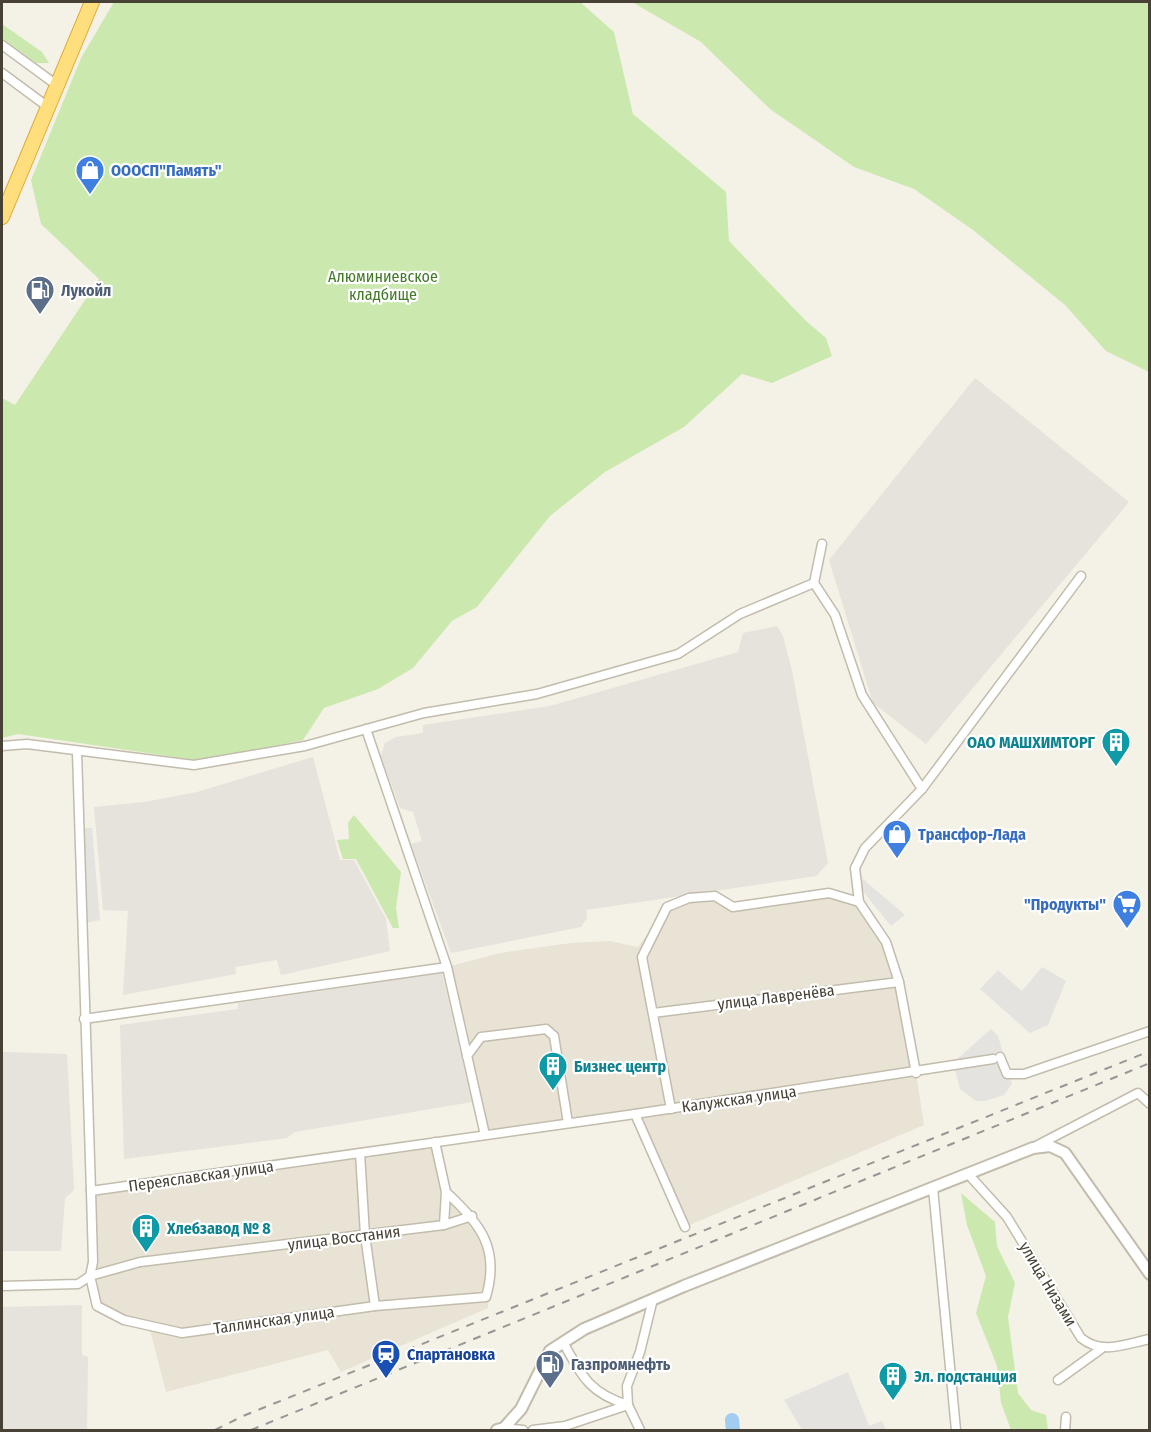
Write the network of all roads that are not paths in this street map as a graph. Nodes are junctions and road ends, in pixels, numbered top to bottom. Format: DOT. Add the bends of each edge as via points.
graph roads {
  1 [pos="92,2"];
  2 [pos="2,45"];
  3 [pos="2,72"];
  4 [pos="58,86"];
  5 [pos="48,107"];
  6 [pos="2,217"];
  7 [pos="822,544"];
  8 [pos="1081,576"];
  9 [pos="814,583"];
  10 [pos="366,729"];
  11 [pos="2,746"];
  12 [pos="77,752"];
  13 [pos="922,789"];
  14 [pos="860,902"];
  15 [pos="447,967"];
  16 [pos="899,982"];
  17 [pos="653,1012"];
  18 [pos="84,1019"];
  19 [pos="1149,1031"];
  20 [pos="467,1056"];
  21 [pos="916,1072"];
  22 [pos="1149,1104"];
  23 [pos="671,1109"];
  24 [pos="635,1114"];
  25 [pos="568,1123"];
  26 [pos="485,1135"];
  27 [pos="435,1142"];
  28 [pos="1033,1148"];
  29 [pos="360,1153"];
  30 [pos="969,1175"];
  31 [pos="933,1188"];
  32 [pos="91,1191"];
  33 [pos="446,1192"];
  34 [pos="472,1216"];
  35 [pos="444,1225"];
  36 [pos="686,1227"];
  37 [pos="364,1235"];
  38 [pos="1149,1274"];
  39 [pos="90,1276"];
  40 [pos="2,1286"];
  41 [pos="653,1299"];
  42 [pos="375,1306"];
  43 [pos="1149,1339"];
  44 [pos="563,1342"];
  45 [pos="1101,1349"];
  46 [pos="1058,1380"];
  47 [pos="628,1405"];
  48 [pos="1066,1417"];
  49 [pos="501,1429"];
  50 [pos="523,1431"];
  51 [pos="533,1431"];
  52 [pos="640,1431"];
  53 [pos="956,1431"];
  54 [pos="1065,1431"];
  1 -- 4 [label="highway"];
  2 -- 4 [label="street"];
  3 -- 5 [label="street"];
  4 -- 5 [label="highway"];
  5 -- 6 [label="highway"];
  7 -- 9 [label="street"];
  8 -- 13 [label="street"];
  9 -- 10 [label="street" via="740,614 678,654 537,694 424,713"];
  9 -- 13 [label="street" via="835,615 862,695"];
  10 -- 12 [label="street" via="304,746 194,765"];
  10 -- 15 [label="street"];
  11 -- 12 [label="street" via="27,744"];
  12 -- 18 [label="street"];
  13 -- 14 [label="street" via="865,848 855,868"];
  14 -- 16 [label="street" via="886,942"];
  14 -- 17 [label="street" via="829,893 733,907 715,896 689,898 668,907 642,957"];
  15 -- 18 [label="street"];
  15 -- 20 [label="street"];
  16 -- 17 [label="street, улица Лавренёва"];
  16 -- 21 [label="street"];
  17 -- 23 [label="street"];
  18 -- 32 [label="street"];
  19 -- 21 [label="street, Калужская улица" via="1024,1074 1007,1074 996,1058"];
  20 -- 25 [label="street" via="481,1037 546,1029 554,1036"];
  20 -- 26 [label="street"];
  21 -- 23 [label="street, Калужская улица"];
  22 -- 28 [label="street" via="1138,1093"];
  23 -- 24 [label="street, Калужская улица"];
  24 -- 25 [label="street, Калужская улица"];
  24 -- 36 [label="street"];
  25 -- 26 [label="street, Калужская улица"];
  26 -- 27 [label="street, Переяславская улица"];
  27 -- 29 [label="street, Переяславская улица"];
  27 -- 33 [label="street"];
  28 -- 30 [label="street"];
  28 -- 38 [label="street" via="1050,1146 1065,1153"];
  29 -- 32 [label="street, Переяславская улица"];
  29 -- 37 [label="street"];
  30 -- 31 [label="street"];
  30 -- 45 [label="street, улица Низами" via="1007,1217 1081,1338"];
  31 -- 41 [label="street"];
  31 -- 53 [label="street"];
  32 -- 39 [label="street"];
  33 -- 34 [label="street"];
  33 -- 35 [label="street"];
  34 -- 35 [label="street, улица Восстания"];
  34 -- 42 [label="street, Таллинская улица" via="490,1251 491,1280 486,1298"];
  35 -- 37 [label="street, улица Восстания"];
  37 -- 39 [label="street, улица Восстания" via="140,1262"];
  37 -- 42 [label="street"];
  39 -- 40 [label="street" via="78,1284"];
  39 -- 42 [label="street, Таллинская улица" via="98,1306 124,1320 182,1333"];
  41 -- 44 [label="street"];
  41 -- 47 [label="street" via="627,1386"];
  43 -- 45 [label="street"];
  44 -- 47 [label="street" via="586,1383 607,1399"];
  44 -- 49 [label="street" via="550,1351 521,1409"];
  45 -- 46 [label="street"];
  47 -- 51 [label="street" via="565,1426"];
  47 -- 52 [label="street"];
  48 -- 54 [label="street"];
  49 -- 50 [label="street"];
}
